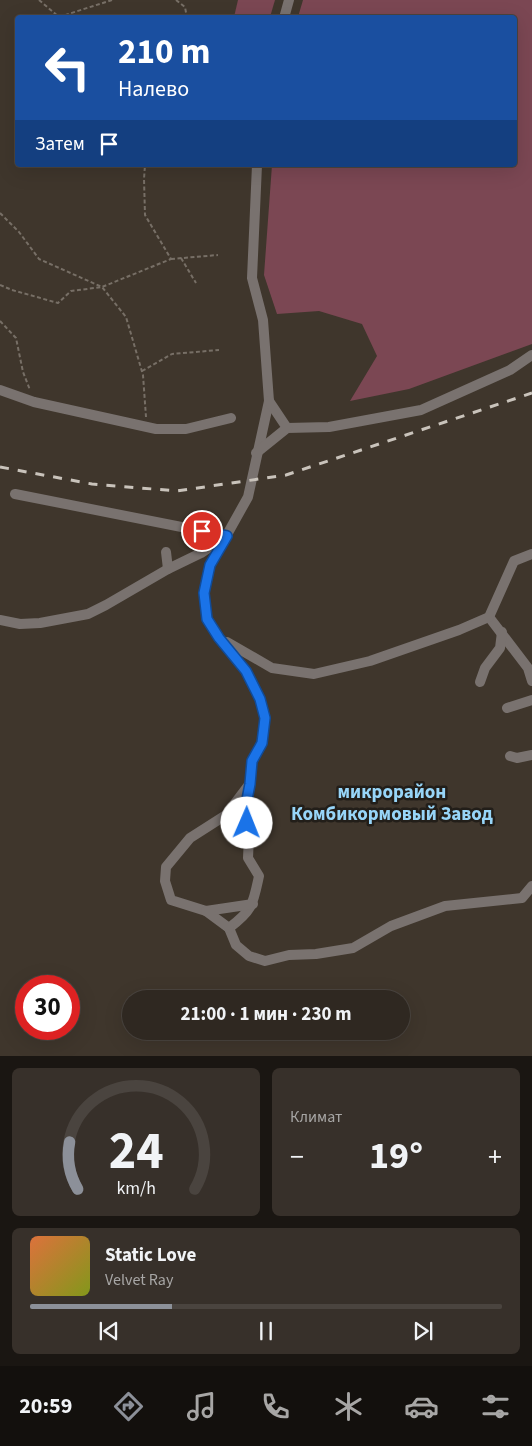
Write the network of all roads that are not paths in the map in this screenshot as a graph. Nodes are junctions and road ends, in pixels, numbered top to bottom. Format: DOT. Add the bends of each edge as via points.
graph roads {
  1 [pos="289,0"];
  2 [pos="285,15"];
  3 [pos="257,167"];
  4 [pos="532,355"];
  5 [pos="0,390"];
  6 [pos="269,401"];
  7 [pos="231,418"];
  8 [pos="287,428"];
  9 [pos="256,453"];
  10 [pos="15,494"];
  11 [pos="227,536"];
  12 [pos="166,552"];
  13 [pos="201,553"];
  14 [pos="532,554"];
  15 [pos="210,565"];
  16 [pos="168,569"];
  17 [pos="489,617"];
  18 [pos="0,620"];
  19 [pos="502,632"];
  20 [pos="219,638"];
  21 [pos="530,670"];
  22 [pos="532,681"];
  23 [pos="480,682"];
  24 [pos="532,700"];
  25 [pos="507,708"];
  26 [pos="532,755"];
  27 [pos="510,756"];
  28 [pos="250,784"];
  29 [pos="532,886"];
  30 [pos="253,904"];
  31 [pos="206,911"];
  32 [pos="229,928"];
  1 -- 2 [label="street"];
  3 -- 6 [label="street" via="252,278 263,320"];
  4 -- 8 [label="street" via="510,370 421,410 329,426"];
  5 -- 7 [label="street" via="34,402 156,429 186,429"];
  6 -- 8 [label="street"];
  6 -- 9 [label="street"];
  8 -- 9 [label="street"];
  9 -- 11 [label="street" via="248,497"];
  10 -- 11 [label="street"];
  11 -- 13 [label="street"];
  11 -- 15 [label="street"];
  12 -- 16 [label="street"];
  13 -- 15 [label="street"];
  13 -- 16 [label="street"];
  14 -- 17 [label="street" via="514,560"];
  15 -- 20 [label="street" via="204,593 207,619"];
  16 -- 18 [label="street" via="88,614 40,623"];
  17 -- 19 [label="street"];
  17 -- 20 [label="street" via="370,661 314,674 272,668"];
  19 -- 21 [label="street"];
  19 -- 23 [label="street" via="500,648 485,668"];
  20 -- 28 [label="street" via="246,671 265,718 262,743 252,761"];
  21 -- 22 [label="street"];
  24 -- 25 [label="street"];
  26 -- 27 [label="street"];
  28 -- 30 [label="street" via="245,810 248,858 260,876"];
  28 -- 31 [label="street" via="226,815 190,838 166,867 165,881 172,900"];
  29 -- 32 [label="street" via="522,898 445,906 391,926 354,948 316,954 289,955 265,961 249,956 236,945"];
  30 -- 31 [label="street"];
  30 -- 32 [label="street"];
  31 -- 32 [label="street"];
}
